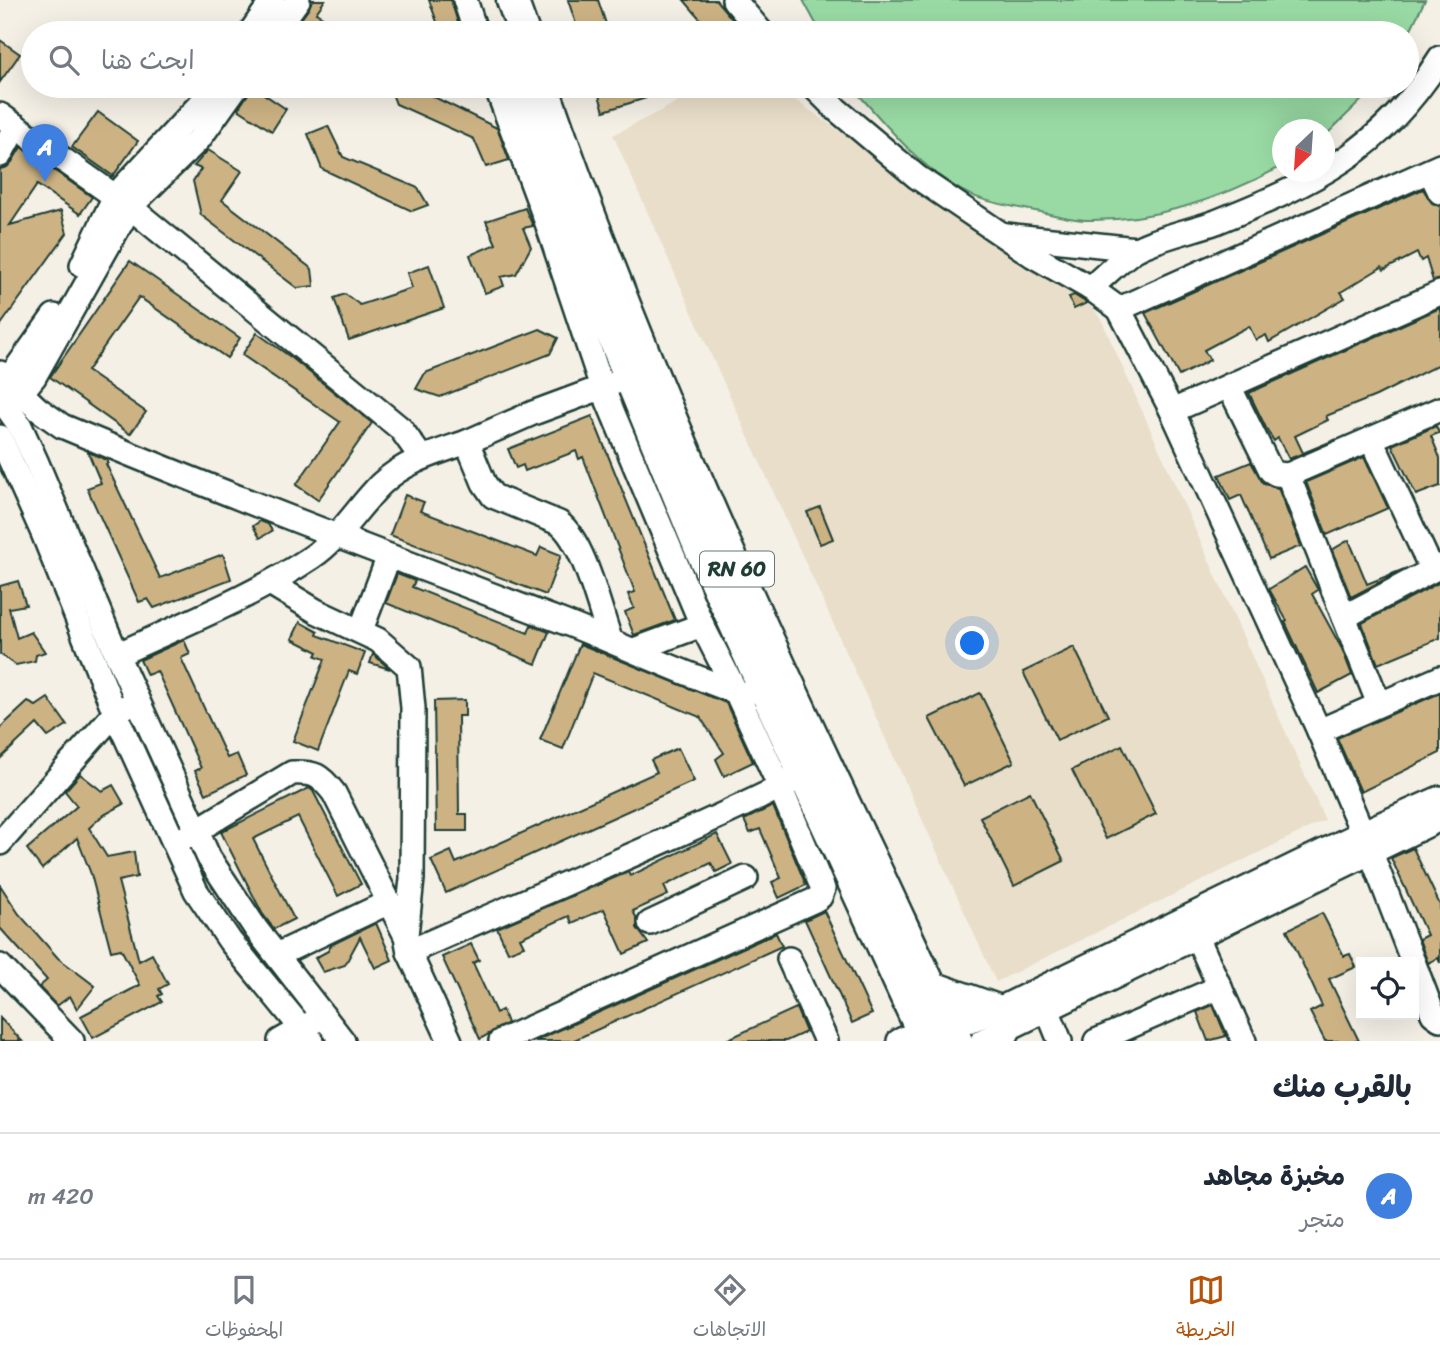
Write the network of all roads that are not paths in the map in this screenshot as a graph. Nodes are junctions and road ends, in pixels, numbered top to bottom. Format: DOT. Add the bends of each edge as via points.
graph roads {
  1 [pos="273,0"];
  2 [pos="298,0"];
  3 [pos="465,0"];
  4 [pos="491,0"];
  5 [pos="512,0"];
  6 [pos="734,0"];
  7 [pos="258,21"];
  8 [pos="283,21"];
  9 [pos="472,21"];
  10 [pos="498,21"];
  11 [pos="520,21"];
  12 [pos="752,21"];
  13 [pos="1440,58"];
  14 [pos="1419,91"];
  15 [pos="205,98"];
  16 [pos="228,98"];
  17 [pos="500,98"];
  18 [pos="524,98"];
  19 [pos="547,98"];
  20 [pos="826,98"];
  21 [pos="1413,98"];
  22 [pos="8,120"];
  23 [pos="0,156"];
  24 [pos="1435,168"];
  25 [pos="1440,192"];
  26 [pos="122,202"];
  27 [pos="1006,235"];
  28 [pos="1136,249"];
  29 [pos="1090,288"];
  30 [pos="1440,293"];
  31 [pos="1119,309"];
  32 [pos="630,377"];
  33 [pos="1228,386"];
  34 [pos="602,387"];
  35 [pos="6,395"];
  36 [pos="1440,409"];
  37 [pos="1172,411"];
  38 [pos="62,426"];
  39 [pos="0,437"];
  40 [pos="1371,439"];
  41 [pos="467,442"];
  42 [pos="421,457"];
  43 [pos="36,461"];
  44 [pos="1288,475"];
  45 [pos="0,491"];
  46 [pos="26,496"];
  47 [pos="337,536"];
  48 [pos="389,556"];
  49 [pos="1436,568"];
  50 [pos="270,583"];
  51 [pos="1344,617"];
  52 [pos="702,625"];
  53 [pos="361,630"];
  54 [pos="610,639"];
  55 [pos="634,650"];
  56 [pos="117,655"];
  57 [pos="1440,678"];
  58 [pos="736,692"];
  59 [pos="136,699"];
  60 [pos="771,703"];
  61 [pos="1379,704"];
  62 [pos="115,713"];
  63 [pos="1319,731"];
  64 [pos="793,782"];
  65 [pos="1437,814"];
  66 [pos="198,830"];
  67 [pos="0,843"];
  68 [pos="1366,843"];
  69 [pos="174,846"];
  70 [pos="746,878"];
  71 [pos="389,902"];
  72 [pos="650,923"];
  73 [pos="1197,937"];
  74 [pos="408,944"];
  75 [pos="277,956"];
  76 [pos="1411,957"];
  77 [pos="789,959"];
  78 [pos="0,966"];
  79 [pos="1419,978"];
  80 [pos="932,987"];
  81 [pos="1220,987"];
  82 [pos="1047,1009"];
  83 [pos="324,1016"];
  84 [pos="1440,1019"];
  85 [pos="996,1030"];
  86 [pos="306,1035"];
  87 [pos="931,1036"];
  88 [pos="72,1041"];
  89 [pos="280,1041"];
  90 [pos="343,1041"];
  91 [pos="450,1041"];
  92 [pos="501,1041"];
  93 [pos="826,1041"];
  94 [pos="1060,1041"];
  95 [pos="1096,1041"];
  96 [pos="1244,1041"];
  1 -- 7 [label="street"];
  2 -- 8 [label="street"];
  3 -- 9 [label="street"];
  4 -- 10 [label="main road"];
  5 -- 11 [label="main road"];
  6 -- 12 [label="street"];
  13 -- 14 [label="street"];
  15 -- 26 [label="street"];
  16 -- 26 [label="street" via="199,139"];
  17 -- 34 [label="street"];
  18 -- 32 [label="main road, RN 60"];
  19 -- 80 [label="main road, RN 60" via="635,332 712,516"];
  20 -- 27 [label="street" via="917,177"];
  21 -- 28 [label="street" via="1362,148 1323,174 1214,222"];
  22 -- 23 [label="street"];
  22 -- 26 [label="street"];
  24 -- 25 [label="street"];
  24 -- 31 [label="street"];
  26 -- 35 [label="street"];
  26 -- 42 [label="street" via="401,429"];
  27 -- 28 [label="street"];
  27 -- 29 [label="street"];
  28 -- 29 [label="street"];
  29 -- 31 [label="street"];
  30 -- 33 [label="street"];
  31 -- 37 [label="street"];
  32 -- 34 [label="street"];
  32 -- 60 [label="main road, RN 60" via="700,549"];
  33 -- 37 [label="street"];
  33 -- 44 [label="street" via="1271,471"];
  34 -- 41 [label="street"];
  34 -- 52 [label="street"];
  35 -- 38 [label="street"];
  35 -- 43 [label="street"];
  36 -- 40 [label="street"];
  37 -- 63 [label="street"];
  38 -- 43 [label="street"];
  38 -- 47 [label="street"];
  39 -- 46 [label="street"];
  40 -- 44 [label="street"];
  40 -- 49 [label="street"];
  41 -- 42 [label="street"];
  41 -- 54 [label="street" via="494,496 559,523 573,537"];
  42 -- 47 [label="street" via="383,482"];
  43 -- 56 [label="street"];
  44 -- 51 [label="street"];
  45 -- 46 [label="street"];
  46 -- 62 [label="street"];
  47 -- 48 [label="street"];
  47 -- 50 [label="street"];
  48 -- 53 [label="street"];
  48 -- 54 [label="street"];
  49 -- 51 [label="street"];
  50 -- 53 [label="street" via="316,611"];
  50 -- 56 [label="street"];
  51 -- 61 [label="street"];
  52 -- 55 [label="street"];
  52 -- 58 [label="street"];
  53 -- 74 [label="street" via="409,667 414,708"];
  54 -- 55 [label="street"];
  55 -- 58 [label="street"];
  56 -- 59 [label="street"];
  57 -- 61 [label="street"];
  58 -- 60 [label="street"];
  58 -- 64 [label="street"];
  59 -- 62 [label="street"];
  59 -- 66 [label="street"];
  60 -- 64 [label="main road, RN 60"];
  61 -- 63 [label="street"];
  62 -- 67 [label="street"];
  62 -- 69 [label="street"];
  63 -- 68 [label="street"];
  64 -- 74 [label="street" via="549,889"];
  64 -- 87 [label="main road, RN 60"];
  64 -- 92 [label="street" via="822,886 820,897"];
  65 -- 68 [label="street"];
  66 -- 69 [label="street"];
  66 -- 71 [label="street" via="292,773 309,772 323,778 334,793"];
  66 -- 75 [label="street" via="224,884"];
  68 -- 73 [label="street"];
  68 -- 76 [label="street"];
  68 -- 85 [label="street"];
  69 -- 86 [label="street" via="230,941"];
  70 -- 72 [label="street"];
  71 -- 74 [label="street"];
  71 -- 75 [label="street"];
  73 -- 81 [label="street"];
  73 -- 82 [label="street"];
  74 -- 91 [label="street"];
  75 -- 83 [label="street"];
  77 -- 93 [label="street"];
  78 -- 88 [label="street"];
  79 -- 84 [label="street" via="1433,1014"];
  80 -- 85 [label="main road"];
  80 -- 87 [label="main road, RN 60"];
  81 -- 95 [label="street"];
  81 -- 96 [label="street"];
  82 -- 85 [label="street"];
  82 -- 94 [label="street"];
  83 -- 86 [label="street"];
  83 -- 90 [label="street"];
  85 -- 87 [label="street"];
  86 -- 89 [label="street"];
}
